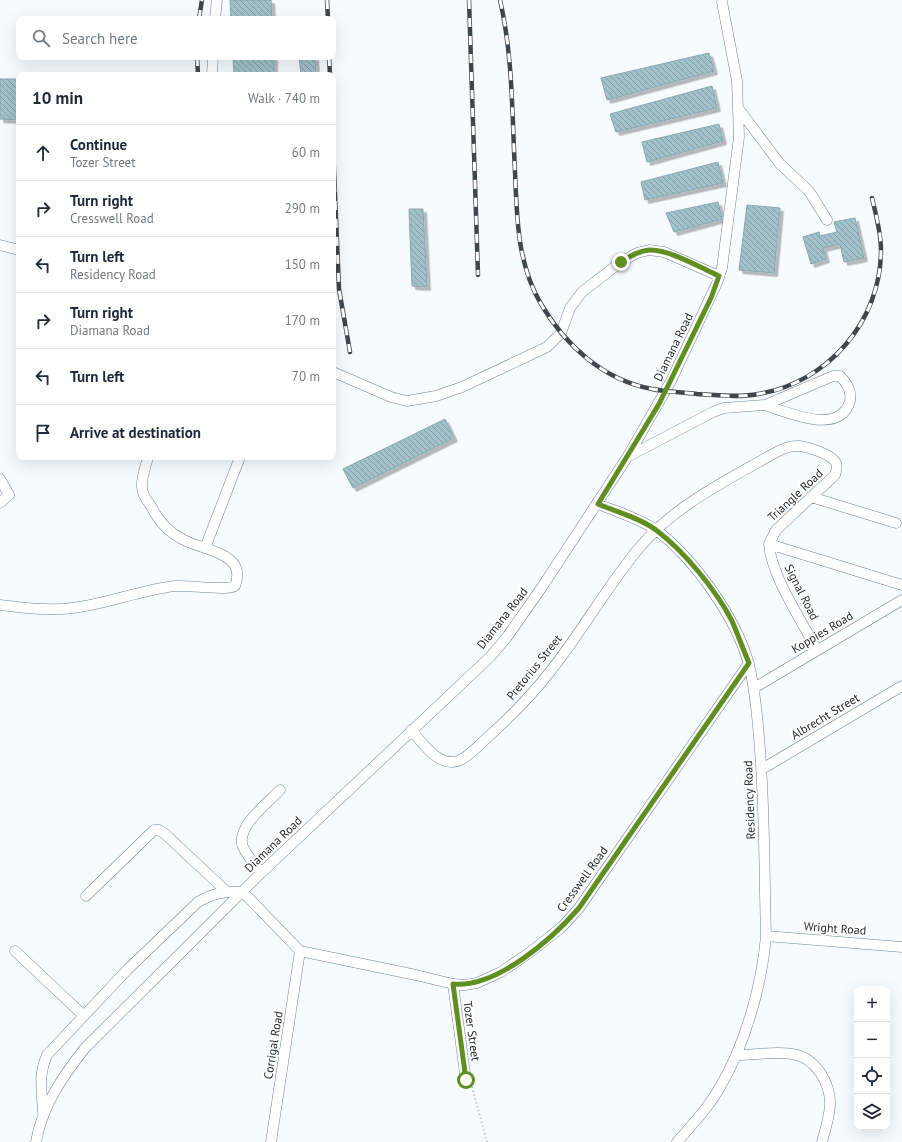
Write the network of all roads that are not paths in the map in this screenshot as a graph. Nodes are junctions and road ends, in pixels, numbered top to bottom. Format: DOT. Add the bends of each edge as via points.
graph roads {
  1 [pos="217,0"];
  2 [pos="722,2"];
  3 [pos="215,16"];
  4 [pos="213,60"];
  5 [pos="212,72"];
  6 [pos="738,108"];
  7 [pos="826,220"];
  8 [pos="0,246"];
  9 [pos="16,249"];
  10 [pos="719,276"];
  11 [pos="336,373"];
  12 [pos="765,405"];
  13 [pos="628,456"];
  14 [pos="147,460"];
  15 [pos="239,460"];
  16 [pos="0,479"];
  17 [pos="811,497"];
  18 [pos="0,503"];
  19 [pos="598,504"];
  20 [pos="896,524"];
  21 [pos="656,530"];
  22 [pos="769,544"];
  23 [pos="205,548"];
  24 [pos="902,585"];
  25 [pos="902,600"];
  26 [pos="0,605"];
  27 [pos="817,650"];
  28 [pos="749,663"];
  29 [pos="902,686"];
  30 [pos="754,688"];
  31 [pos="411,730"];
  32 [pos="762,769"];
  33 [pos="280,790"];
  34 [pos="262,873"];
  35 [pos="226,891"];
  36 [pos="243,892"];
  37 [pos="86,896"];
  38 [pos="766,936"];
  39 [pos="902,947"];
  40 [pos="15,951"];
  41 [pos="300,951"];
  42 [pos="453,984"];
  43 [pos="83,1015"];
  44 [pos="737,1055"];
  45 [pos="466,1080"];
  46 [pos="44,1114"];
  47 [pos="36,1142"];
  48 [pos="271,1142"];
  49 [pos="677,1142"];
  50 [pos="822,1142"];
  1 -- 3 [label="street"];
  2 -- 6 [label="street, Diamana Road" via="737,81"];
  4 -- 5 [label="street"];
  6 -- 7 [label="street" via="780,164 809,191"];
  6 -- 10 [label="street, Diamana Road" via="739,137"];
  8 -- 9 [label="street"];
  10 -- 11 [label="street" via="664,252 649,250 637,253 582,292 570,308 562,333 546,347 462,387 436,396 407,401"];
  10 -- 13 [label="street, Diamana Road" via="671,381"];
  12 -- 12 [label="street" via="833,376 840,376 846,382 851,398 847,410 838,417 826,420 808,418"];
  12 -- 13 [label="street" via="724,408 713,412"];
  13 -- 19 [label="street, Diamana Road"];
  14 -- 23 [label="street" via="142,487 155,514 176,536"];
  15 -- 23 [label="street"];
  16 -- 18 [label="street" via="9,495"];
  17 -- 20 [label="street"];
  17 -- 21 [label="street, Triangle Road" via="835,475 837,464 826,455 802,446 790,446 693,500"];
  17 -- 22 [label="street, Triangle Road" via="776,530"];
  19 -- 21 [label="street, Residency Road"];
  19 -- 31 [label="street, Diamana Road" via="507,637 490,657"];
  21 -- 28 [label="street, Residency Road" via="680,552 720,602 732,621"];
  21 -- 31 [label="street, Pretorius Street" via="621,571 549,673 513,714 474,750 460,760 445,762"];
  22 -- 24 [label="street"];
  22 -- 27 [label="street, Signal Road" via="778,577"];
  23 -- 26 [label="street" via="232,560 239,576 235,586 229,589 174,586 73,608 40,609"];
  25 -- 27 [label="street, Koppies Road"];
  27 -- 30 [label="street, Koppies Road"];
  28 -- 30 [label="street, Residency Road"];
  28 -- 42 [label="street, Cresswell Road" via="579,908 562,927 501,972 465,986"];
  29 -- 32 [label="street, Albrecht Street"];
  30 -- 32 [label="street, Residency Road"];
  31 -- 34 [label="street, Diamana Road"];
  32 -- 38 [label="street, Residency Road"];
  33 -- 34 [label="street" via="246,825 242,834 243,846"];
  34 -- 36 [label="street, Diamana Road"];
  35 -- 36 [label="street"];
  35 -- 37 [label="street" via="165,834 154,830"];
  35 -- 43 [label="street" via="198,902"];
  36 -- 41 [label="street"];
  36 -- 46 [label="street, Diamana Road" via="85,1048 65,1073"];
  38 -- 39 [label="street, Wright Road"];
  38 -- 44 [label="street, Residency Road" via="758,988"];
  40 -- 43 [label="street"];
  41 -- 42 [label="street, Cresswell Road"];
  41 -- 48 [label="street, Corrigal Road"];
  42 -- 45 [label="street, Tozer Street"];
  43 -- 46 [label="street" via="46,1055 41,1067"];
  44 -- 49 [label="street, Residency Road" via="720,1088"];
  44 -- 50 [label="street" via="793,1054 814,1065 829,1092 830,1107"];
  46 -- 47 [label="street, Diamana Road"];
}
